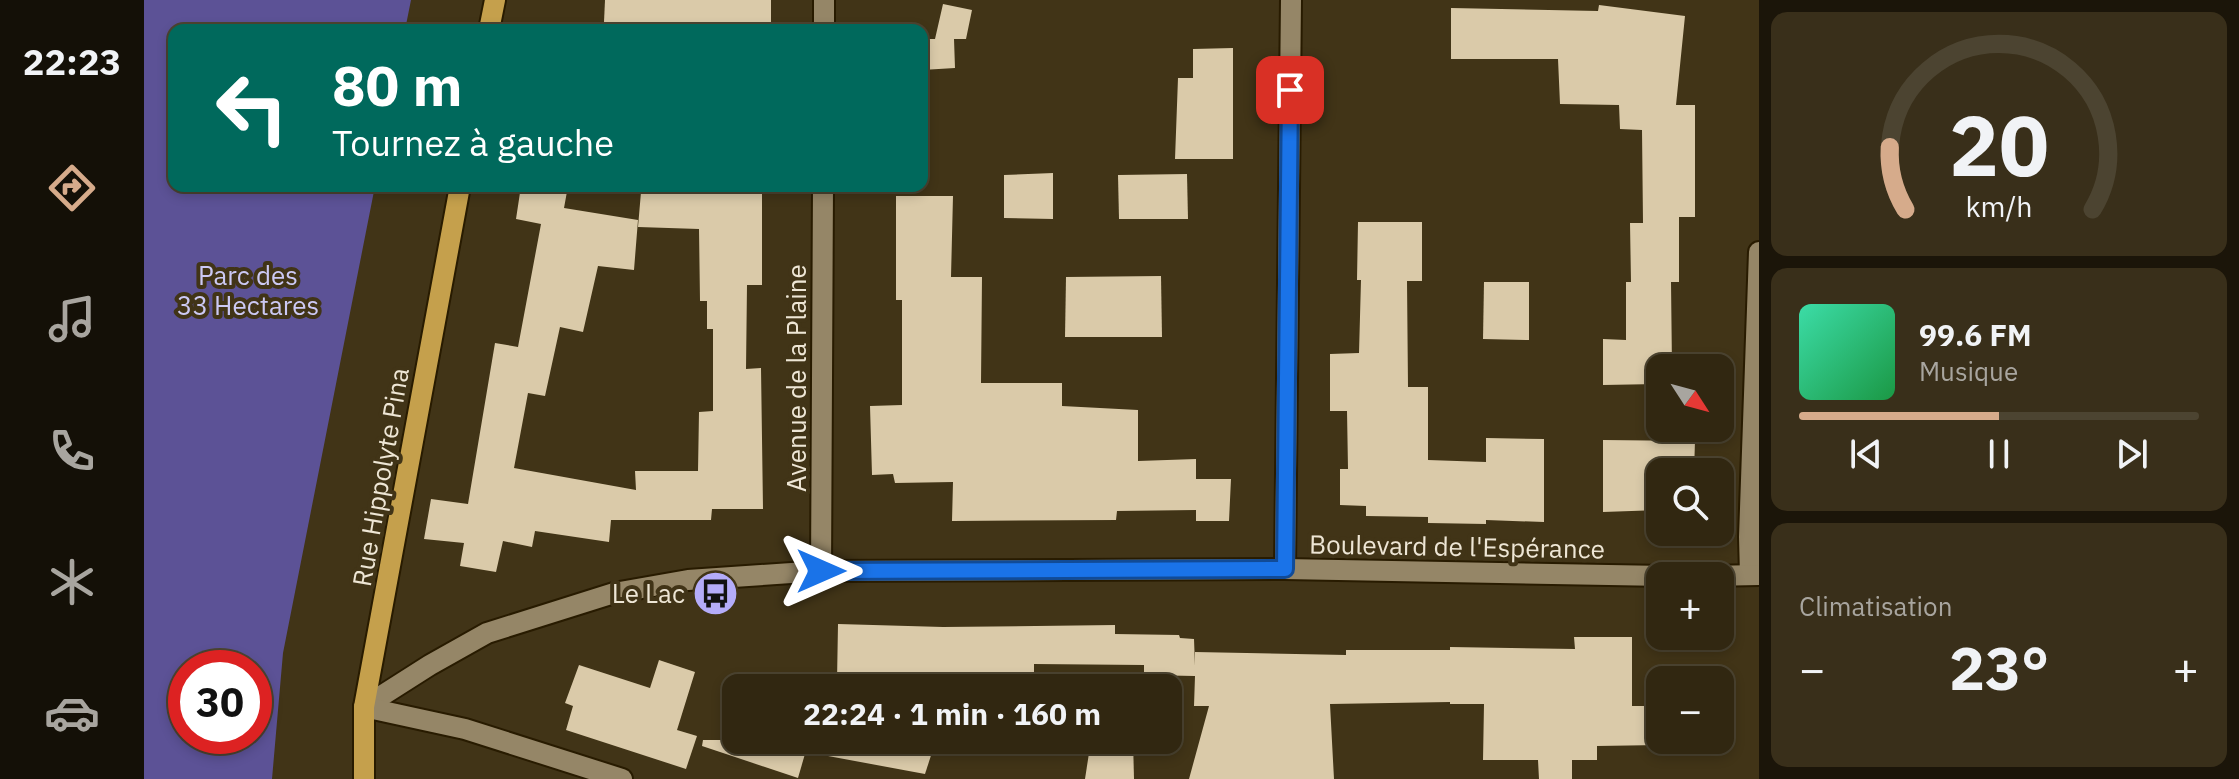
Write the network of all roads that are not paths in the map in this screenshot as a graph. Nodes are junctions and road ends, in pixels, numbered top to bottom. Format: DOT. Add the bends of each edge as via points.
graph roads {
  1 [pos="495,0"];
  2 [pos="824,0"];
  3 [pos="1291,0"];
  4 [pos="490,24"];
  5 [pos="824,24"];
  6 [pos="459,192"];
  7 [pos="823,192"];
  8 [pos="1759,252"];
  9 [pos="1285,569"];
  10 [pos="821,571"];
  11 [pos="1734,575"];
  12 [pos="1754,575"];
  13 [pos="1646,576"];
  14 [pos="364,707"];
  15 [pos="364,779"];
  16 [pos="622,779"];
  1 -- 4 [label="main road"];
  2 -- 5 [label="street"];
  3 -- 9 [label="street"];
  6 -- 14 [label="main road, Rue Hippolyte Pina"];
  7 -- 10 [label="street, Avenue de la Plaine"];
  8 -- 12 [label="street" via="1749,521"];
  9 -- 10 [label="street, Boulevard de l'Espérance"];
  9 -- 13 [label="street, Boulevard de l'Espérance"];
  10 -- 14 [label="street, Boulevard de l'Espérance" via="688,580 614,593 487,633"];
  11 -- 12 [label="street"];
  14 -- 15 [label="main road, Rue Hippolyte Pina"];
  14 -- 16 [label="street" via="465,729"];
}
